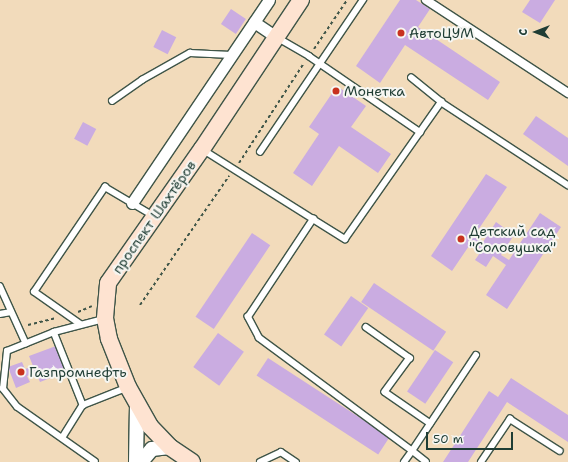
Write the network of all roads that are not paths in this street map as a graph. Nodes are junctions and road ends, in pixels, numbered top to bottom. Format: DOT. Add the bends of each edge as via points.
graph roads {
  1 [pos="269,0"];
  2 [pos="300,0"];
  3 [pos="364,0"];
  4 [pos="426,0"];
  5 [pos="254,22"];
  6 [pos="276,37"];
  7 [pos="232,55"];
  8 [pos="320,63"];
  9 [pos="411,78"];
  10 [pos="568,93"];
  11 [pos="112,101"];
  12 [pos="441,102"];
  13 [pos="420,132"];
  14 [pos="202,149"];
  15 [pos="260,152"];
  16 [pos="568,185"];
  17 [pos="132,204"];
  18 [pos="154,216"];
  19 [pos="313,219"];
  20 [pos="0,286"];
  21 [pos="11,312"];
  22 [pos="0,314"];
  23 [pos="105,318"];
  24 [pos="81,325"];
  25 [pos="366,327"];
  26 [pos="54,332"];
  27 [pos="26,343"];
  28 [pos="476,355"];
  29 [pos="128,388"];
  30 [pos="137,404"];
  31 [pos="83,405"];
  32 [pos="430,423"];
  33 [pos="62,438"];
  34 [pos="170,447"];
  35 [pos="412,451"];
  36 [pos="560,451"];
  37 [pos="95,462"];
  38 [pos="136,462"];
  39 [pos="142,462"];
  40 [pos="192,462"];
  41 [pos="260,462"];
  42 [pos="296,462"];
  43 [pos="404,462"];
  44 [pos="426,462"];
  45 [pos="481,462"];
  1 -- 5 [label="street"];
  2 -- 6 [label="main road, проспект Шахтёров"];
  3 -- 8 [label="lane"];
  4 -- 10 [label="street"];
  5 -- 6 [label="street"];
  5 -- 7 [label="street"];
  6 -- 8 [label="lane"];
  6 -- 14 [label="main road, проспект Шахтёров"];
  7 -- 11 [label="lane" via="190,53 142,80"];
  7 -- 17 [label="street"];
  8 -- 13 [label="lane"];
  8 -- 15 [label="lane"];
  9 -- 12 [label="lane"];
  12 -- 13 [label="lane"];
  12 -- 16 [label="lane"];
  13 -- 19 [label="lane" via="345,239"];
  14 -- 18 [label="main road, проспект Шахтёров"];
  14 -- 19 [label="lane"];
  17 -- 18 [label="lane"];
  17 -- 24 [label="lane" via="105,187 34,292"];
  18 -- 23 [label="main road, проспект Шахтёров" via="108,283"];
  19 -- 35 [label="lane" via="248,317 259,338"];
  20 -- 21 [label="lane"];
  21 -- 22 [label="lane"];
  21 -- 27 [label="lane"];
  23 -- 24 [label="lane"];
  23 -- 29 [label="main road, проспект Шахтёров" via="109,339"];
  24 -- 26 [label="lane"];
  25 -- 32 [label="lane" via="410,358 385,392"];
  26 -- 27 [label="lane"];
  26 -- 31 [label="lane"];
  27 -- 33 [label="lane" via="7,351 3,388 17,407"];
  28 -- 32 [label="lane"];
  29 -- 30 [label="main road, проспект Шахтёров"];
  29 -- 31 [label="lane"];
  30 -- 34 [label="main road, проспект Шахтёров" via="150,426"];
  30 -- 38 [label="street"];
  31 -- 33 [label="lane"];
  32 -- 35 [label="lane"];
  33 -- 37 [label="lane"];
  34 -- 39 [label="street" via="152,449"];
  34 -- 40 [label="main road, проспект Шахтёров"];
  35 -- 43 [label="lane"];
  35 -- 44 [label="lane"];
  36 -- 45 [label="lane" via="510,419"];
  41 -- 42 [label="lane" via="281,452"];
}
